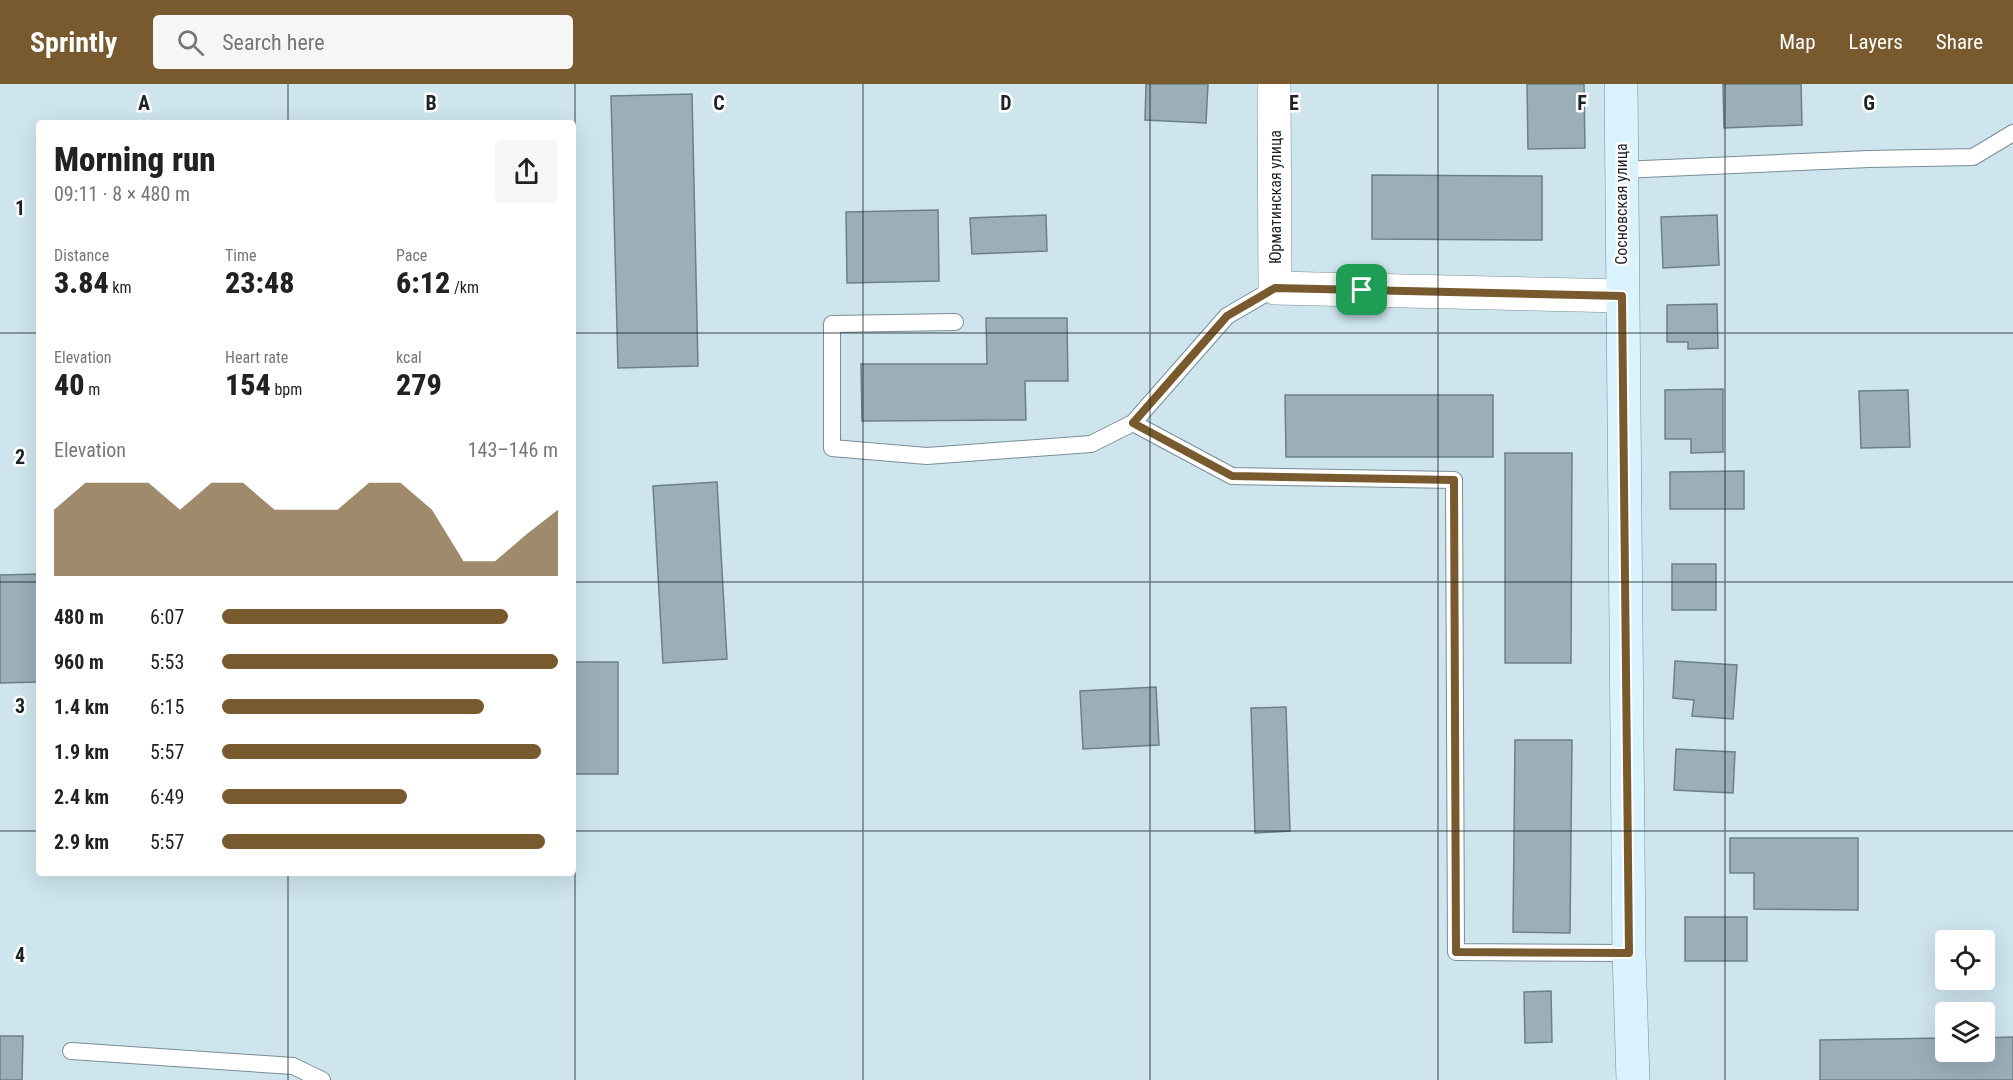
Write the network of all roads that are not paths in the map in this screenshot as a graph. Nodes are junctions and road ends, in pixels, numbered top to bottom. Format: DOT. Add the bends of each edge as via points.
graph roads {
  1 [pos="1274,84"];
  2 [pos="1621,84"];
  3 [pos="2013,133"];
  4 [pos="1621,170"];
  5 [pos="1275,288"];
  6 [pos="1622,296"];
  7 [pos="955,322"];
  8 [pos="1133,423"];
  9 [pos="1629,953"];
  10 [pos="71,1052"];
  11 [pos="322,1080"];
  12 [pos="1633,1080"];
  1 -- 5 [label="street, Юрматинская улица"];
  2 -- 4 [label="street, Сосновская улица"];
  3 -- 4 [label="lane" via="1973,157"];
  4 -- 6 [label="street, Сосновская улица"];
  5 -- 6 [label="street, Юрматинская улица"];
  5 -- 8 [label="lane" via="1227,316"];
  6 -- 9 [label="street, Сосновская улица"];
  7 -- 8 [label="lane" via="832,324 832,448 927,456 1091,444"];
  8 -- 9 [label="lane" via="1232,476 1454,480 1456,952"];
  9 -- 12 [label="street, Сосновская улица"];
  10 -- 11 [label="lane" via="293,1066"];
}
